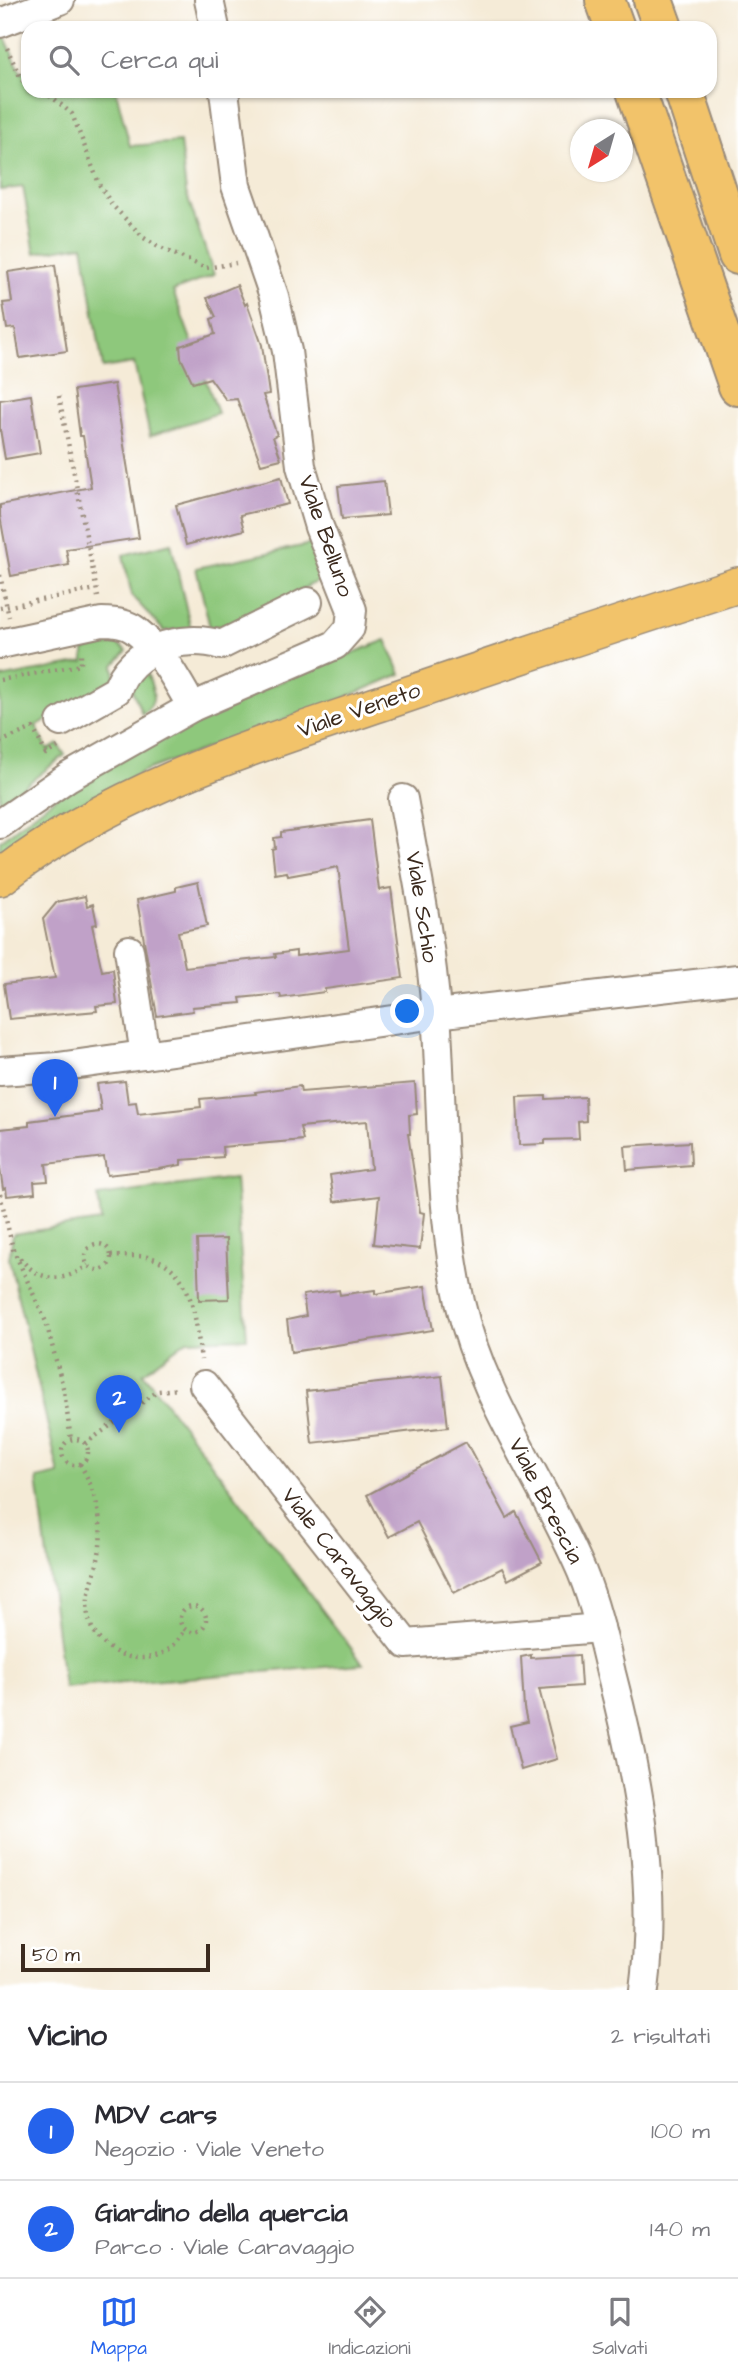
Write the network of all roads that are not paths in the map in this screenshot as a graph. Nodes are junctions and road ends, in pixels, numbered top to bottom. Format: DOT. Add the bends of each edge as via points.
graph roads {
  1 [pos="60,0"];
  2 [pos="209,0"];
  3 [pos="605,0"];
  4 [pos="653,0"];
  5 [pos="24,21"];
  6 [pos="214,21"];
  7 [pos="612,21"];
  8 [pos="660,21"];
  9 [pos="21,23"];
  10 [pos="3,33"];
  11 [pos="225,98"];
  12 [pos="638,98"];
  13 [pos="686,98"];
  14 [pos="738,256"];
  15 [pos="738,386"];
  16 [pos="738,585"];
  17 [pos="308,602"];
  18 [pos="7,643"];
  19 [pos="154,650"];
  20 [pos="192,707"];
  21 [pos="61,723"];
  22 [pos="403,799"];
  23 [pos="0,824"];
  24 [pos="0,878"];
  25 [pos="129,950"];
  26 [pos="738,979"];
  27 [pos="436,1014"];
  28 [pos="145,1055"];
  29 [pos="0,1071"];
  30 [pos="204,1385"];
  31 [pos="600,1628"];
  32 [pos="644,1990"];
  1 -- 5 [label="street"];
  2 -- 6 [label="street"];
  3 -- 7 [label="highway"];
  4 -- 8 [label="highway"];
  9 -- 10 [label="street"];
  11 -- 20 [label="street, Viale Belluno" via="236,186 287,351 302,466 319,527 352,610 350,628 335,645"];
  12 -- 15 [label="highway"];
  13 -- 14 [label="highway"];
  16 -- 24 [label="main road, Viale Veneto" via="236,752 126,799"];
  17 -- 19 [label="street" via="221,645 182,641"];
  18 -- 19 [label="street" via="103,622 134,628"];
  19 -- 20 [label="street"];
  19 -- 21 [label="street" via="136,660 117,690"];
  20 -- 23 [label="street, Viale Belluno" via="68,777"];
  22 -- 27 [label="street, Viale Schio" via="431,958"];
  25 -- 28 [label="street"];
  26 -- 27 [label="street"];
  27 -- 28 [label="street"];
  27 -- 31 [label="street, Viale Brescia" via="449,1246 460,1305 481,1372 582,1573"];
  28 -- 29 [label="street"];
  30 -- 31 [label="street, Viale Caravaggio" via="406,1644"];
  31 -- 32 [label="street, Viale Brescia" via="644,1830 650,1913"];
}
